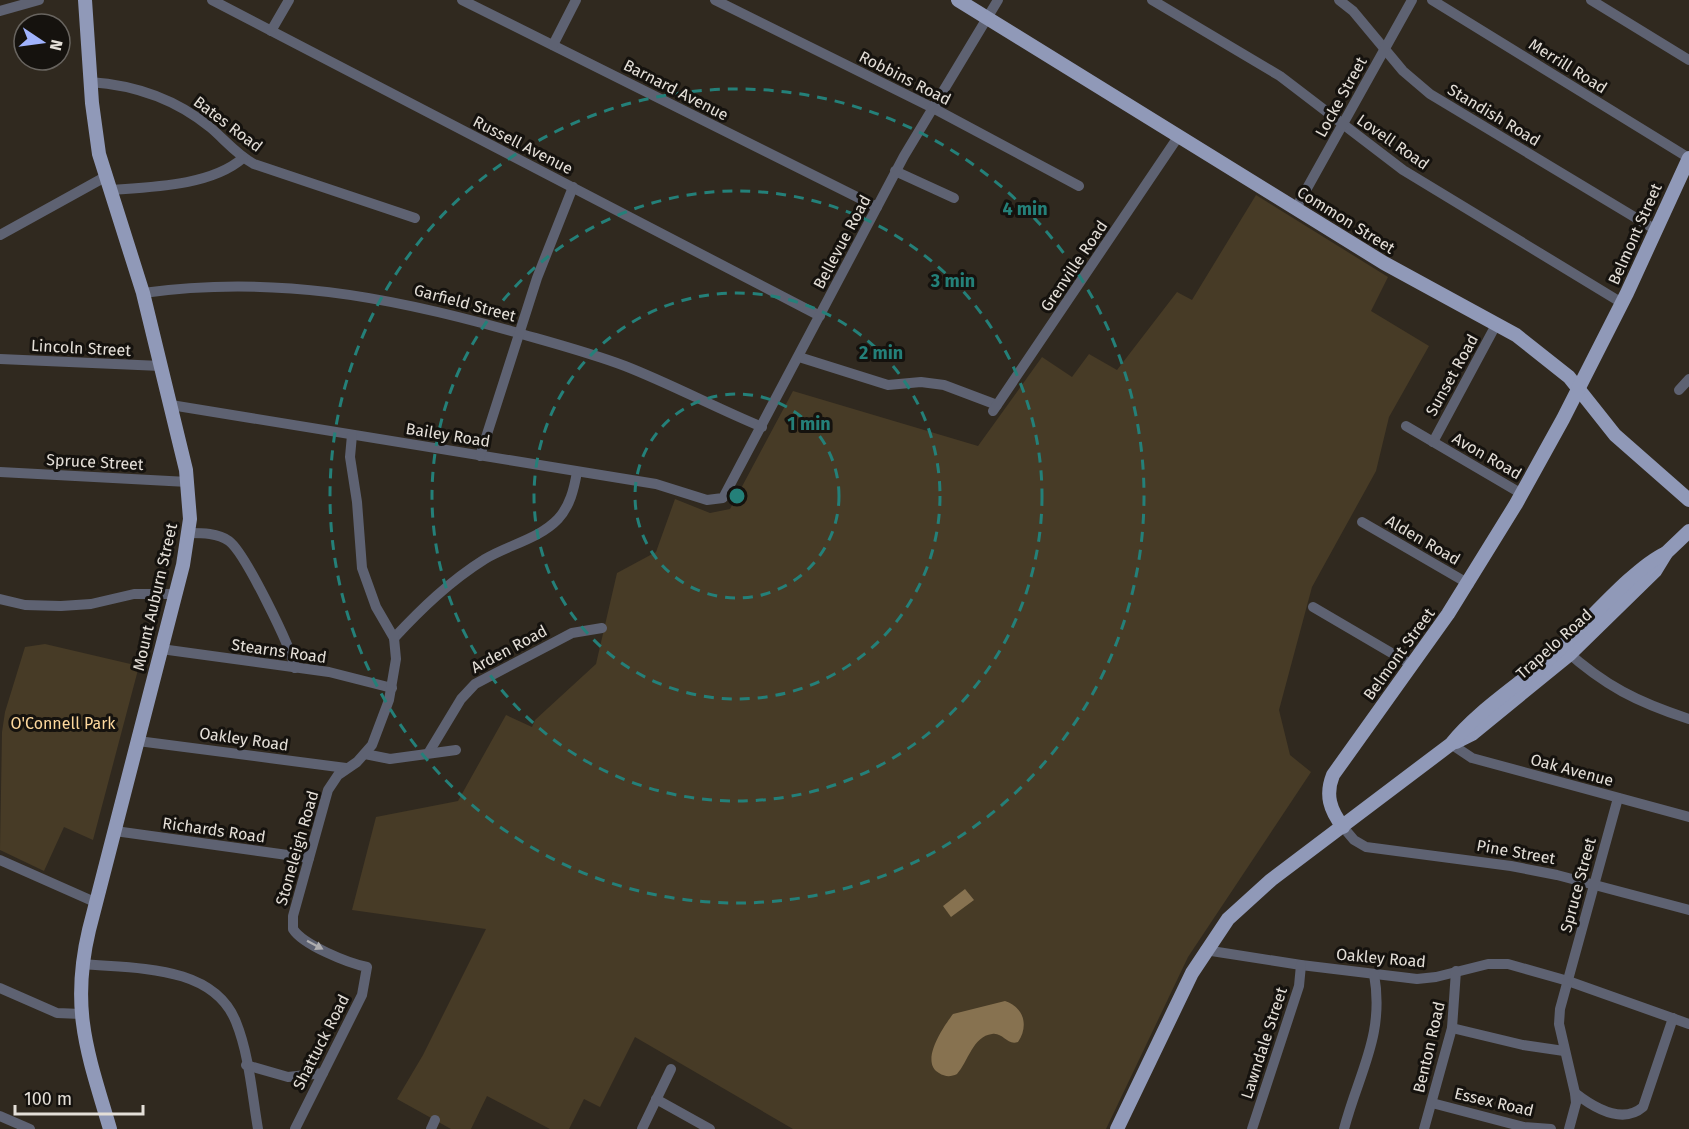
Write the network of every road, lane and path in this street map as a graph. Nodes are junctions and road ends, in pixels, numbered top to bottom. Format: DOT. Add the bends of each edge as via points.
graph roads {
  1 [pos="39,0"];
  2 [pos="85,0"];
  3 [pos="212,0"];
  4 [pos="289,0"];
  5 [pos="462,0"];
  6 [pos="576,0"];
  7 [pos="715,0"];
  8 [pos="958,0"];
  9 [pos="998,0"];
  10 [pos="1152,0"];
  11 [pos="1339,0"];
  12 [pos="1412,0"];
  13 [pos="1432,0"];
  14 [pos="1591,0"];
  15 [pos="0,11"];
  16 [pos="988,18"];
  17 [pos="270,31"];
  18 [pos="553,45"];
  19 [pos="1384,50"];
  20 [pos="1689,60"];
  21 [pos="90,82"];
  22 [pos="933,108"];
  23 [pos="1342,124"];
  24 [pos="1178,137"];
  25 [pos="243,158"];
  26 [pos="1689,158"];
  27 [pos="896,171"];
  28 [pos="107,183"];
  29 [pos="1079,186"];
  30 [pos="573,187"];
  31 [pos="954,198"];
  32 [pos="877,207"];
  33 [pos="1296,208"];
  34 [pos="415,218"];
  35 [pos="1656,230"];
  36 [pos="0,235"];
  37 [pos="143,293"];
  38 [pos="1622,303"];
  39 [pos="820,316"];
  40 [pos="1497,323"];
  41 [pos="519,333"];
  42 [pos="799,357"];
  43 [pos="0,359"];
  44 [pos="161,366"];
  45 [pos="1689,379"];
  46 [pos="1578,390"];
  47 [pos="1679,390"];
  48 [pos="171,405"];
  49 [pos="1406,426"];
  50 [pos="762,427"];
  51 [pos="352,435"];
  52 [pos="1433,441"];
  53 [pos="480,456"];
  54 [pos="0,472"];
  55 [pos="577,472"];
  56 [pos="188,482"];
  57 [pos="1522,494"];
  58 [pos="718,500"];
  59 [pos="1689,500"];
  60 [pos="1362,522"];
  61 [pos="1689,531"];
  62 [pos="189,532"];
  63 [pos="1468,584"];
  64 [pos="176,594"];
  65 [pos="0,599"];
  66 [pos="1313,607"];
  67 [pos="602,628"];
  68 [pos="394,638"];
  69 [pos="161,650"];
  70 [pos="1566,650"];
  71 [pos="1412,665"];
  72 [pos="295,668"];
  73 [pos="392,688"];
  74 [pos="1689,718"];
  75 [pos="138,741"];
  76 [pos="1451,744"];
  77 [pos="456,750"];
  78 [pos="429,752"];
  79 [pos="365,754"];
  80 [pos="346,768"];
  81 [pos="1618,798"];
  82 [pos="1689,818"];
  83 [pos="1343,827"];
  84 [pos="115,831"];
  85 [pos="309,858"];
  86 [pos="0,860"];
  87 [pos="1594,884"];
  88 [pos="97,903"];
  89 [pos="1689,910"];
  90 [pos="1205,950"];
  91 [pos="82,964"];
  92 [pos="1302,965"];
  93 [pos="367,967"];
  94 [pos="1456,971"];
  95 [pos="1374,974"];
  96 [pos="1568,981"];
  97 [pos="0,988"];
  98 [pos="81,1014"];
  99 [pos="1673,1018"];
  100 [pos="1689,1024"];
  101 [pos="1452,1028"];
  102 [pos="1564,1051"];
  103 [pos="246,1065"];
  104 [pos="672,1069"];
  105 [pos="322,1073"];
  106 [pos="1575,1092"];
  107 [pos="656,1099"];
  108 [pos="1431,1103"];
  109 [pos="0,1116"];
  110 [pos="30,1129"];
  111 [pos="110,1129"];
  112 [pos="258,1129"];
  113 [pos="295,1129"];
  114 [pos="642,1129"];
  115 [pos="710,1129"];
  116 [pos="1118,1129"];
  117 [pos="1252,1129"];
  118 [pos="1344,1129"];
  119 [pos="1424,1129"];
  120 [pos="1551,1129"];
  121 [pos="1569,1129"];
  1 -- 15 [label="street"];
  2 -- 21 [label="main road, Mount Auburn Street"];
  3 -- 17 [label="street, Russell Avenue"];
  4 -- 17 [label="street"];
  5 -- 18 [label="street, Barnard Avenue"];
  6 -- 18 [label="street"];
  7 -- 22 [label="street, Robbins Road"];
  8 -- 16 [label="main road, Common Street"];
  9 -- 16 [label="street, Bellevue Road"];
  10 -- 23 [label="street, Lovell Road" via="1280,76"];
  11 -- 19 [label="street, Standish Road" via="1353,11"];
  12 -- 19 [label="street, Locke Street"];
  13 -- 26 [label="street, Merrill Road"];
  14 -- 20 [label="street"];
  16 -- 22 [label="street, Bellevue Road"];
  16 -- 24 [label="main road, Common Street"];
  17 -- 30 [label="street, Russell Avenue"];
  18 -- 32 [label="street, Barnard Avenue"];
  19 -- 23 [label="street, Locke Street"];
  19 -- 35 [label="street, Standish Road" via="1430,94"];
  21 -- 25 [label="street, Bates Road" via="133,87 172,102 207,124"];
  21 -- 28 [label="main road, Mount Auburn Street"];
  22 -- 27 [label="street, Bellevue Road"];
  22 -- 29 [label="street, Robbins Road"];
  23 -- 33 [label="street, Locke Street"];
  23 -- 38 [label="street, Lovell Road" via="1403,170"];
  24 -- 33 [label="main road, Common Street"];
  24 -- 42 [label="street, Grenville Road" via="995,408 932,383 888,385"];
  25 -- 28 [label="street" via="203,179"];
  25 -- 34 [label="street, Bates Road"];
  26 -- 35 [label="main road, Belmont Street"];
  27 -- 31 [label="street"];
  27 -- 32 [label="street, Bellevue Road"];
  28 -- 36 [label="street"];
  28 -- 37 [label="main road, Mount Auburn Street"];
  30 -- 39 [label="street, Russell Avenue"];
  30 -- 41 [label="street"];
  32 -- 39 [label="street, Bellevue Road"];
  33 -- 40 [label="main road, Common Street" via="1391,268"];
  35 -- 38 [label="main road, Belmont Street"];
  37 -- 41 [label="street, Garfield Street" via="194,288 310,289 424,307"];
  37 -- 44 [label="main road, Mount Auburn Street"];
  38 -- 46 [label="main road, Belmont Street"];
  39 -- 42 [label="street, Bellevue Road"];
  40 -- 46 [label="main road, Common Street" via="1569,377"];
  40 -- 52 [label="street, Sunset Road"];
  41 -- 50 [label="street, Garfield Street" via="626,366"];
  41 -- 53 [label="street"];
  42 -- 50 [label="street, Bellevue Road"];
  43 -- 44 [label="street, Lincoln Street"];
  44 -- 48 [label="main road, Mount Auburn Street"];
  45 -- 47 [label="street"];
  46 -- 57 [label="main road, Belmont Street"];
  46 -- 59 [label="main road, Common Street" via="1615,435"];
  48 -- 51 [label="street, Bailey Road"];
  48 -- 56 [label="main road, Mount Auburn Street"];
  49 -- 52 [label="street, Avon Road"];
  50 -- 58 [label="street, Bellevue Road" via="728,493"];
  51 -- 53 [label="street, Bailey Road"];
  51 -- 68 [label="street, Stoneleigh Road" via="350,457 362,568 376,607"];
  52 -- 57 [label="street, Avon Road"];
  53 -- 55 [label="street, Bailey Road"];
  54 -- 56 [label="street, Spruce Street"];
  55 -- 58 [label="street, Bailey Road" via="656,484"];
  55 -- 68 [label="street" via="570,499 553,524 486,558 452,582 428,601"];
  56 -- 62 [label="main road, Mount Auburn Street"];
  57 -- 63 [label="main road, Belmont Street"];
  60 -- 63 [label="street, Alden Road"];
  61 -- 70 [label="main road, Trapelo Road" via="1648,564"];
  62 -- 64 [label="main road, Mount Auburn Street"];
  62 -- 72 [label="street" via="218,536 237,549 289,648"];
  63 -- 71 [label="main road, Belmont Street"];
  64 -- 65 [label="street" via="134,594 61,606"];
  64 -- 69 [label="main road, Mount Auburn Street"];
  66 -- 71 [label="street"];
  67 -- 78 [label="street, Arden Road" via="572,633 475,684 461,699"];
  68 -- 73 [label="street, Stoneleigh Road"];
  69 -- 72 [label="street, Stearns Road"];
  69 -- 75 [label="main road, Mount Auburn Street"];
  70 -- 74 [label="street" via="1615,690"];
  70 -- 76 [label="main road, Trapelo Road" via="1466,727"];
  71 -- 83 [label="main road, Belmont Street" via="1333,775 1328,798"];
  72 -- 73 [label="street, Stearns Road"];
  73 -- 79 [label="street, Stoneleigh Road"];
  75 -- 80 [label="street, Oakley Road"];
  75 -- 84 [label="main road, Mount Auburn Street"];
  76 -- 81 [label="street, Oak Avenue" via="1472,758"];
  76 -- 83 [label="main road, Trapelo Road"];
  77 -- 78 [label="street"];
  78 -- 79 [label="street" via="390,759"];
  79 -- 80 [label="street, Stoneleigh Road"];
  80 -- 85 [label="street, Stoneleigh Road" via="328,790"];
  81 -- 82 [label="street, Oak Avenue"];
  81 -- 87 [label="street, Spruce Street"];
  83 -- 87 [label="street, Pine Street" via="1366,847 1483,861"];
  83 -- 90 [label="main road" via="1248,899"];
  84 -- 85 [label="street, Richards Road"];
  84 -- 88 [label="main road, Mount Auburn Street"];
  85 -- 93 [label="street, Stoneleigh Road, one-way" via="293,929 345,961"];
  86 -- 88 [label="street"];
  87 -- 89 [label="street, Pine Street"];
  87 -- 96 [label="street, Spruce Street"];
  88 -- 91 [label="main road, Mount Auburn Street"];
  90 -- 92 [label="street, Oakley Road"];
  90 -- 116 [label="main road"];
  91 -- 98 [label="main road, Mount Auburn Street"];
  91 -- 103 [label="street" via="178,976 208,987 233,1016"];
  92 -- 95 [label="street, Oakley Road"];
  92 -- 117 [label="street, Lawndale Street" via="1299,986"];
  93 -- 105 [label="street, Shattuck Road" via="362,995"];
  94 -- 95 [label="street, Oakley Road" via="1418,979"];
  94 -- 96 [label="street, Oakley Road" via="1508,964"];
  94 -- 101 [label="street, Benton Road"];
  95 -- 118 [label="street" via="1378,997 1375,1038"];
  96 -- 99 [label="street, Oakley Road"];
  96 -- 102 [label="street, Spruce Street" via="1558,1024"];
  97 -- 98 [label="street" via="57,1013"];
  98 -- 111 [label="main road, Mount Auburn Street"];
  99 -- 100 [label="street, Oakley Road"];
  99 -- 106 [label="street" via="1643,1107 1635,1114 1619,1115"];
  101 -- 102 [label="street"];
  101 -- 108 [label="street, Benton Road"];
  102 -- 106 [label="street, Spruce Street"];
  103 -- 105 [label="street" via="288,1077"];
  103 -- 112 [label="street"];
  104 -- 107 [label="street"];
  105 -- 113 [label="street, Shattuck Road"];
  106 -- 121 [label="street"];
  107 -- 114 [label="street"];
  107 -- 115 [label="street"];
  108 -- 119 [label="street, Benton Road"];
  108 -- 120 [label="street, Essex Road" via="1524,1127"];
  109 -- 110 [label="street"];
}
